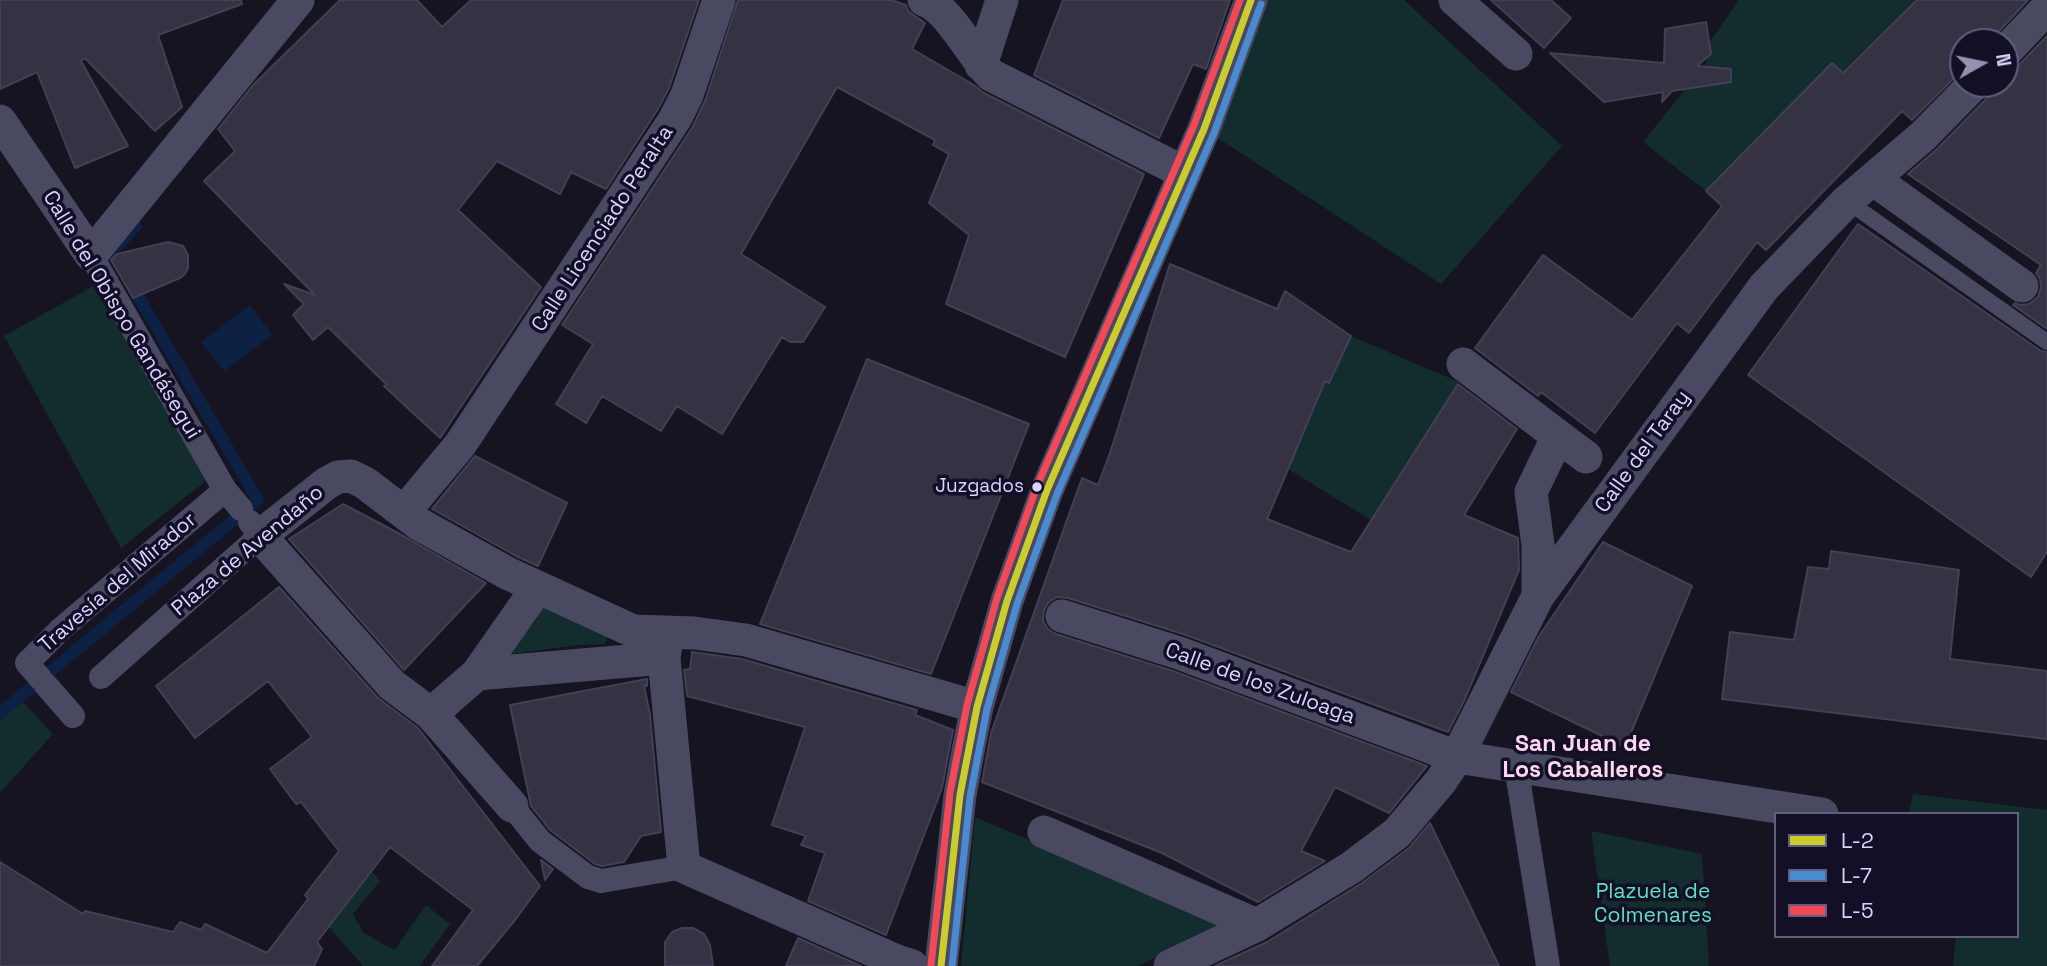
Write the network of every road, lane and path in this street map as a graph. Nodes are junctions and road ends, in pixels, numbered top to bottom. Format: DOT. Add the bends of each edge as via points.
graph roads {
  1 [pos="298,0"];
  2 [pos="719,0"];
  3 [pos="1002,0"];
  4 [pos="1251,0"];
  5 [pos="1455,0"];
  6 [pos="929,1"];
  7 [pos="2047,8"];
  8 [pos="2019,37"];
  9 [pos="1516,54"];
  10 [pos="981,65"];
  11 [pos="1960,98"];
  12 [pos="0,121"];
  13 [pos="1185,173"];
  14 [pos="1873,179"];
  15 [pos="1847,201"];
  16 [pos="91,255"];
  17 [pos="2022,286"];
  18 [pos="2047,342"];
  19 [pos="1463,364"];
  20 [pos="1558,436"];
  21 [pos="1586,457"];
  22 [pos="243,513"];
  23 [pos="412,518"];
  24 [pos="538,587"];
  25 [pos="1538,596"];
  26 [pos="1062,616"];
  27 [pos="666,645"];
  28 [pos="477,674"];
  29 [pos="101,677"];
  30 [pos="977,707"];
  31 [pos="431,714"];
  32 [pos="73,716"];
  33 [pos="1457,757"];
  34 [pos="1516,766"];
  35 [pos="512,806"];
  36 [pos="1809,812"];
  37 [pos="1044,832"];
  38 [pos="684,867"];
  39 [pos="1257,925"];
  40 [pos="912,966"];
  41 [pos="940,966"];
  42 [pos="1170,966"];
  43 [pos="1548,966"];
  1 -- 16 [label="street"];
  2 -- 23 [label="street, Calle Licenciado Peralta" via="675,119"];
  3 -- 10 [label="street"];
  4 -- 13 [label="street"];
  5 -- 9 [label="street"];
  6 -- 10 [label="street"];
  7 -- 8 [label="street"];
  10 -- 13 [label="street" via="998,79"];
  11 -- 14 [label="street, Calle del Taray"];
  12 -- 16 [label="street, Calle del Obispo Gandásegui"];
  13 -- 30 [label="street" via="1047,490 1007,601"];
  14 -- 15 [label="street, Calle del Taray"];
  14 -- 17 [label="street"];
  15 -- 18 [label="lane"];
  15 -- 25 [label="street, Calle del Taray" via="1764,287"];
  16 -- 22 [label="street, Calle del Obispo Gandásegui"];
  19 -- 20 [label="street"];
  20 -- 21 [label="street"];
  20 -- 25 [label="street" via="1531,492"];
  22 -- 23 [label="street, Plaza de Avendaño" via="351,476"];
  22 -- 29 [label="street, Plaza de Avendaño"];
  22 -- 31 [label="street" via="393,685"];
  22 -- 32 [label="street, Travesía del Mirador" via="47,642 27,663"];
  23 -- 24 [label="street, Plaza de Avendaño"];
  24 -- 27 [label="street, Plaza de Avendaño"];
  24 -- 28 [label="street"];
  25 -- 33 [label="street, Calle del Taray"];
  26 -- 33 [label="street, Calle de los Zuloaga" via="1179,653"];
  27 -- 28 [label="street"];
  27 -- 30 [label="street" via="746,640"];
  27 -- 38 [label="street"];
  28 -- 31 [label="street"];
  30 -- 41 [label="street" via="960,795"];
  31 -- 35 [label="street"];
  33 -- 34 [label="street, Calle de los Zuloaga"];
  33 -- 39 [label="street, Calle del Taray" via="1397,833 1352,867"];
  34 -- 36 [label="street, Calle de los Zuloaga"];
  34 -- 43 [label="street"];
  35 -- 38 [label="street" via="540,841 588,877 601,881"];
  37 -- 39 [label="street"];
  38 -- 40 [label="street"];
  39 -- 42 [label="street, Calle del Taray"];
}
